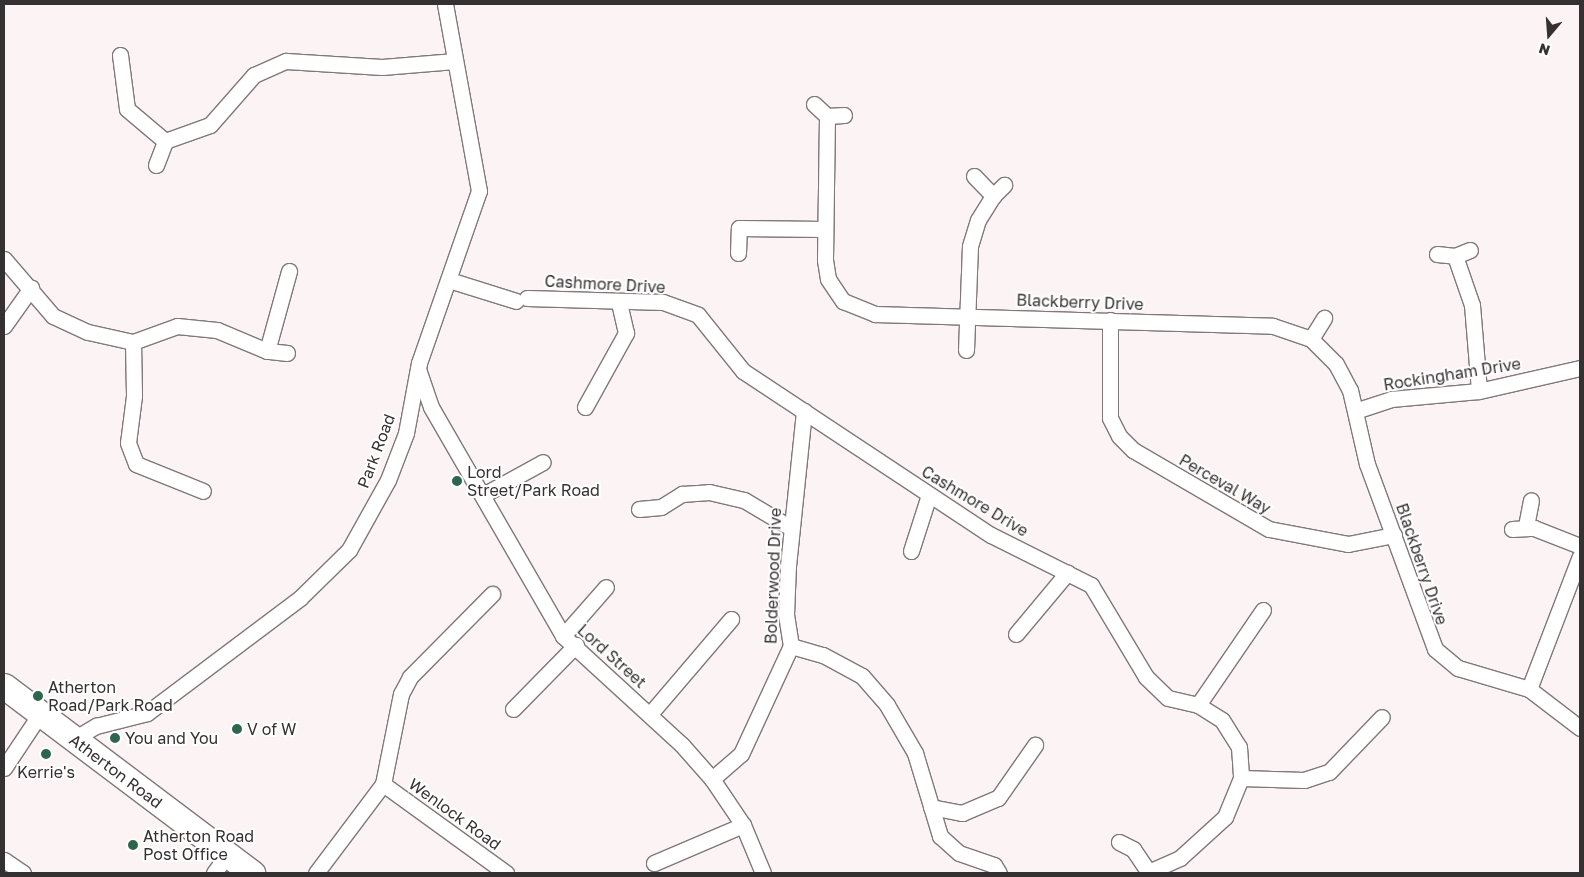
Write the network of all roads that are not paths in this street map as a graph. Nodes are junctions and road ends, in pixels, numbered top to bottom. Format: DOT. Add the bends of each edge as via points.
graph roads {
  1 [pos="445,4"];
  2 [pos="120,55"];
  3 [pos="455,62"];
  4 [pos="814,104"];
  5 [pos="844,114"];
  6 [pos="826,116"];
  7 [pos="165,141"];
  8 [pos="156,165"];
  9 [pos="974,176"];
  10 [pos="1004,185"];
  11 [pos="993,196"];
  12 [pos="824,229"];
  13 [pos="1470,250"];
  14 [pos="738,253"];
  15 [pos="1437,254"];
  16 [pos="1455,256"];
  17 [pos="4,259"];
  18 [pos="288,271"];
  19 [pos="449,280"];
  20 [pos="32,288"];
  21 [pos="619,302"];
  22 [pos="966,316"];
  23 [pos="1324,318"];
  24 [pos="1110,320"];
  25 [pos="4,326"];
  26 [pos="1311,340"];
  27 [pos="134,342"];
  28 [pos="966,350"];
  29 [pos="267,351"];
  30 [pos="287,353"];
  31 [pos="1580,368"];
  32 [pos="418,369"];
  33 [pos="1479,391"];
  34 [pos="585,407"];
  35 [pos="1358,410"];
  36 [pos="804,411"];
  37 [pos="1113,427"];
  38 [pos="1099,432"];
  39 [pos="543,462"];
  40 [pos="203,491"];
  41 [pos="483,495"];
  42 [pos="929,495"];
  43 [pos="1531,500"];
  44 [pos="639,509"];
  45 [pos="791,528"];
  46 [pos="1394,535"];
  47 [pos="1580,546"];
  48 [pos="911,551"];
  49 [pos="1580,556"];
  50 [pos="1067,573"];
  51 [pos="606,587"];
  52 [pos="492,594"];
  53 [pos="1263,610"];
  54 [pos="731,619"];
  55 [pos="1016,634"];
  56 [pos="563,636"];
  57 [pos="576,645"];
  58 [pos="791,646"];
  59 [pos="4,686"];
  60 [pos="1529,689"];
  61 [pos="1198,705"];
  62 [pos="513,708"];
  63 [pos="40,714"];
  64 [pos="650,714"];
  65 [pos="1382,717"];
  66 [pos="1580,728"];
  67 [pos="74,739"];
  68 [pos="1035,745"];
  69 [pos="4,768"];
  70 [pos="1241,778"];
  71 [pos="712,779"];
  72 [pos="383,784"];
  73 [pos="931,807"];
  74 [pos="743,825"];
  75 [pos="1119,842"];
  76 [pos="4,860"];
  77 [pos="654,863"];
  78 [pos="221,864"];
  79 [pos="23,873"];
  80 [pos="252,873"];
  81 [pos="316,873"];
  82 [pos="506,873"];
  83 [pos="763,873"];
  84 [pos="999,873"];
  85 [pos="1148,873"];
  1 -- 3 [label="street, Park Road"];
  2 -- 7 [label="street" via="127,109"];
  3 -- 7 [label="street" via="382,67 286,61 254,75 210,126"];
  3 -- 19 [label="street, Park Road" via="479,191"];
  4 -- 6 [label="street"];
  5 -- 6 [label="street"];
  6 -- 12 [label="street, Blackberry Drive"];
  7 -- 8 [label="street"];
  9 -- 11 [label="street"];
  10 -- 11 [label="street"];
  11 -- 22 [label="street" via="978,220 970,246"];
  12 -- 14 [label="street" via="731,228"];
  12 -- 22 [label="street, Blackberry Drive" via="828,279 853,308 875,314"];
  13 -- 16 [label="street"];
  15 -- 16 [label="street"];
  16 -- 33 [label="street" via="1472,305"];
  17 -- 20 [label="street"];
  18 -- 29 [label="street"];
  19 -- 21 [label="street, Cashmore Drive" via="522,300"];
  19 -- 32 [label="street, Park Road"];
  20 -- 25 [label="street"];
  20 -- 27 [label="street" via="53,316 88,332"];
  21 -- 34 [label="street" via="626,333"];
  21 -- 36 [label="street, Cashmore Drive" via="663,302 698,314 743,371"];
  22 -- 24 [label="street, Blackberry Drive"];
  22 -- 28 [label="street"];
  23 -- 26 [label="street"];
  24 -- 26 [label="street, Blackberry Drive" via="1273,326"];
  24 -- 37 [label="street" via="1109,409"];
  26 -- 35 [label="street, Blackberry Drive" via="1336,364"];
  27 -- 29 [label="street" via="177,326 217,330"];
  27 -- 40 [label="street" via="134,396 128,443 136,464"];
  29 -- 30 [label="street"];
  31 -- 33 [label="street, Rockingham Drive"];
  32 -- 41 [label="street, Lord Street" via="431,407"];
  32 -- 67 [label="street, Park Road" via="406,433 388,480 349,550 300,598 147,713 96,726"];
  33 -- 35 [label="street, Rockingham Drive" via="1391,399"];
  35 -- 46 [label="street, Blackberry Drive" via="1366,459"];
  36 -- 42 [label="street, Cashmore Drive"];
  36 -- 45 [label="street, Bolderwood Drive"];
  37 -- 38 [label="street"];
  37 -- 46 [label="street, Perceval Way" via="1133,450 1269,529 1348,544"];
  39 -- 41 [label="street"];
  41 -- 56 [label="street, Lord Street"];
  42 -- 48 [label="street"];
  42 -- 50 [label="street, Cashmore Drive" via="992,535"];
  43 -- 47 [label="street" via="1519,527"];
  44 -- 45 [label="street" via="661,508 682,494 709,492 744,500"];
  45 -- 58 [label="street, Bolderwood Drive" via="786,615"];
  46 -- 60 [label="street, Blackberry Drive" via="1425,632 1442,657 1458,668"];
  49 -- 60 [label="street"];
  50 -- 55 [label="street"];
  50 -- 61 [label="street, Cashmore Drive" via="1091,585 1146,677 1168,698"];
  51 -- 56 [label="street"];
  52 -- 72 [label="street" via="410,677 401,694"];
  53 -- 61 [label="street"];
  54 -- 64 [label="street"];
  56 -- 57 [label="street, Lord Street"];
  57 -- 62 [label="street"];
  57 -- 64 [label="street, Lord Street"];
  58 -- 71 [label="street, Bolderwood Drive" via="741,754"];
  58 -- 73 [label="street" via="822,655 862,676 887,705 915,753"];
  59 -- 63 [label="highway, Atherton Road"];
  60 -- 66 [label="street, Blackberry Drive"];
  61 -- 70 [label="street, Cashmore Drive" via="1222,720 1239,747"];
  63 -- 67 [label="highway, Atherton Road"];
  63 -- 69 [label="street"];
  64 -- 71 [label="street, Lord Street"];
  65 -- 70 [label="street" via="1329,772 1304,780"];
  67 -- 78 [label="highway, Atherton Road"];
  68 -- 73 [label="street" via="998,798 962,813"];
  70 -- 85 [label="street, Cashmore Drive" via="1225,818 1205,840"];
  71 -- 74 [label="street, Lord Street"];
  72 -- 81 [label="street"];
  72 -- 82 [label="street, Wenlock Road"];
  73 -- 84 [label="street" via="940,836 959,853 994,865"];
  74 -- 77 [label="street"];
  74 -- 83 [label="street, Lord Street"];
  75 -- 85 [label="street" via="1133,849"];
  76 -- 79 [label="street"];
  78 -- 80 [label="highway, Atherton Road"];
}
